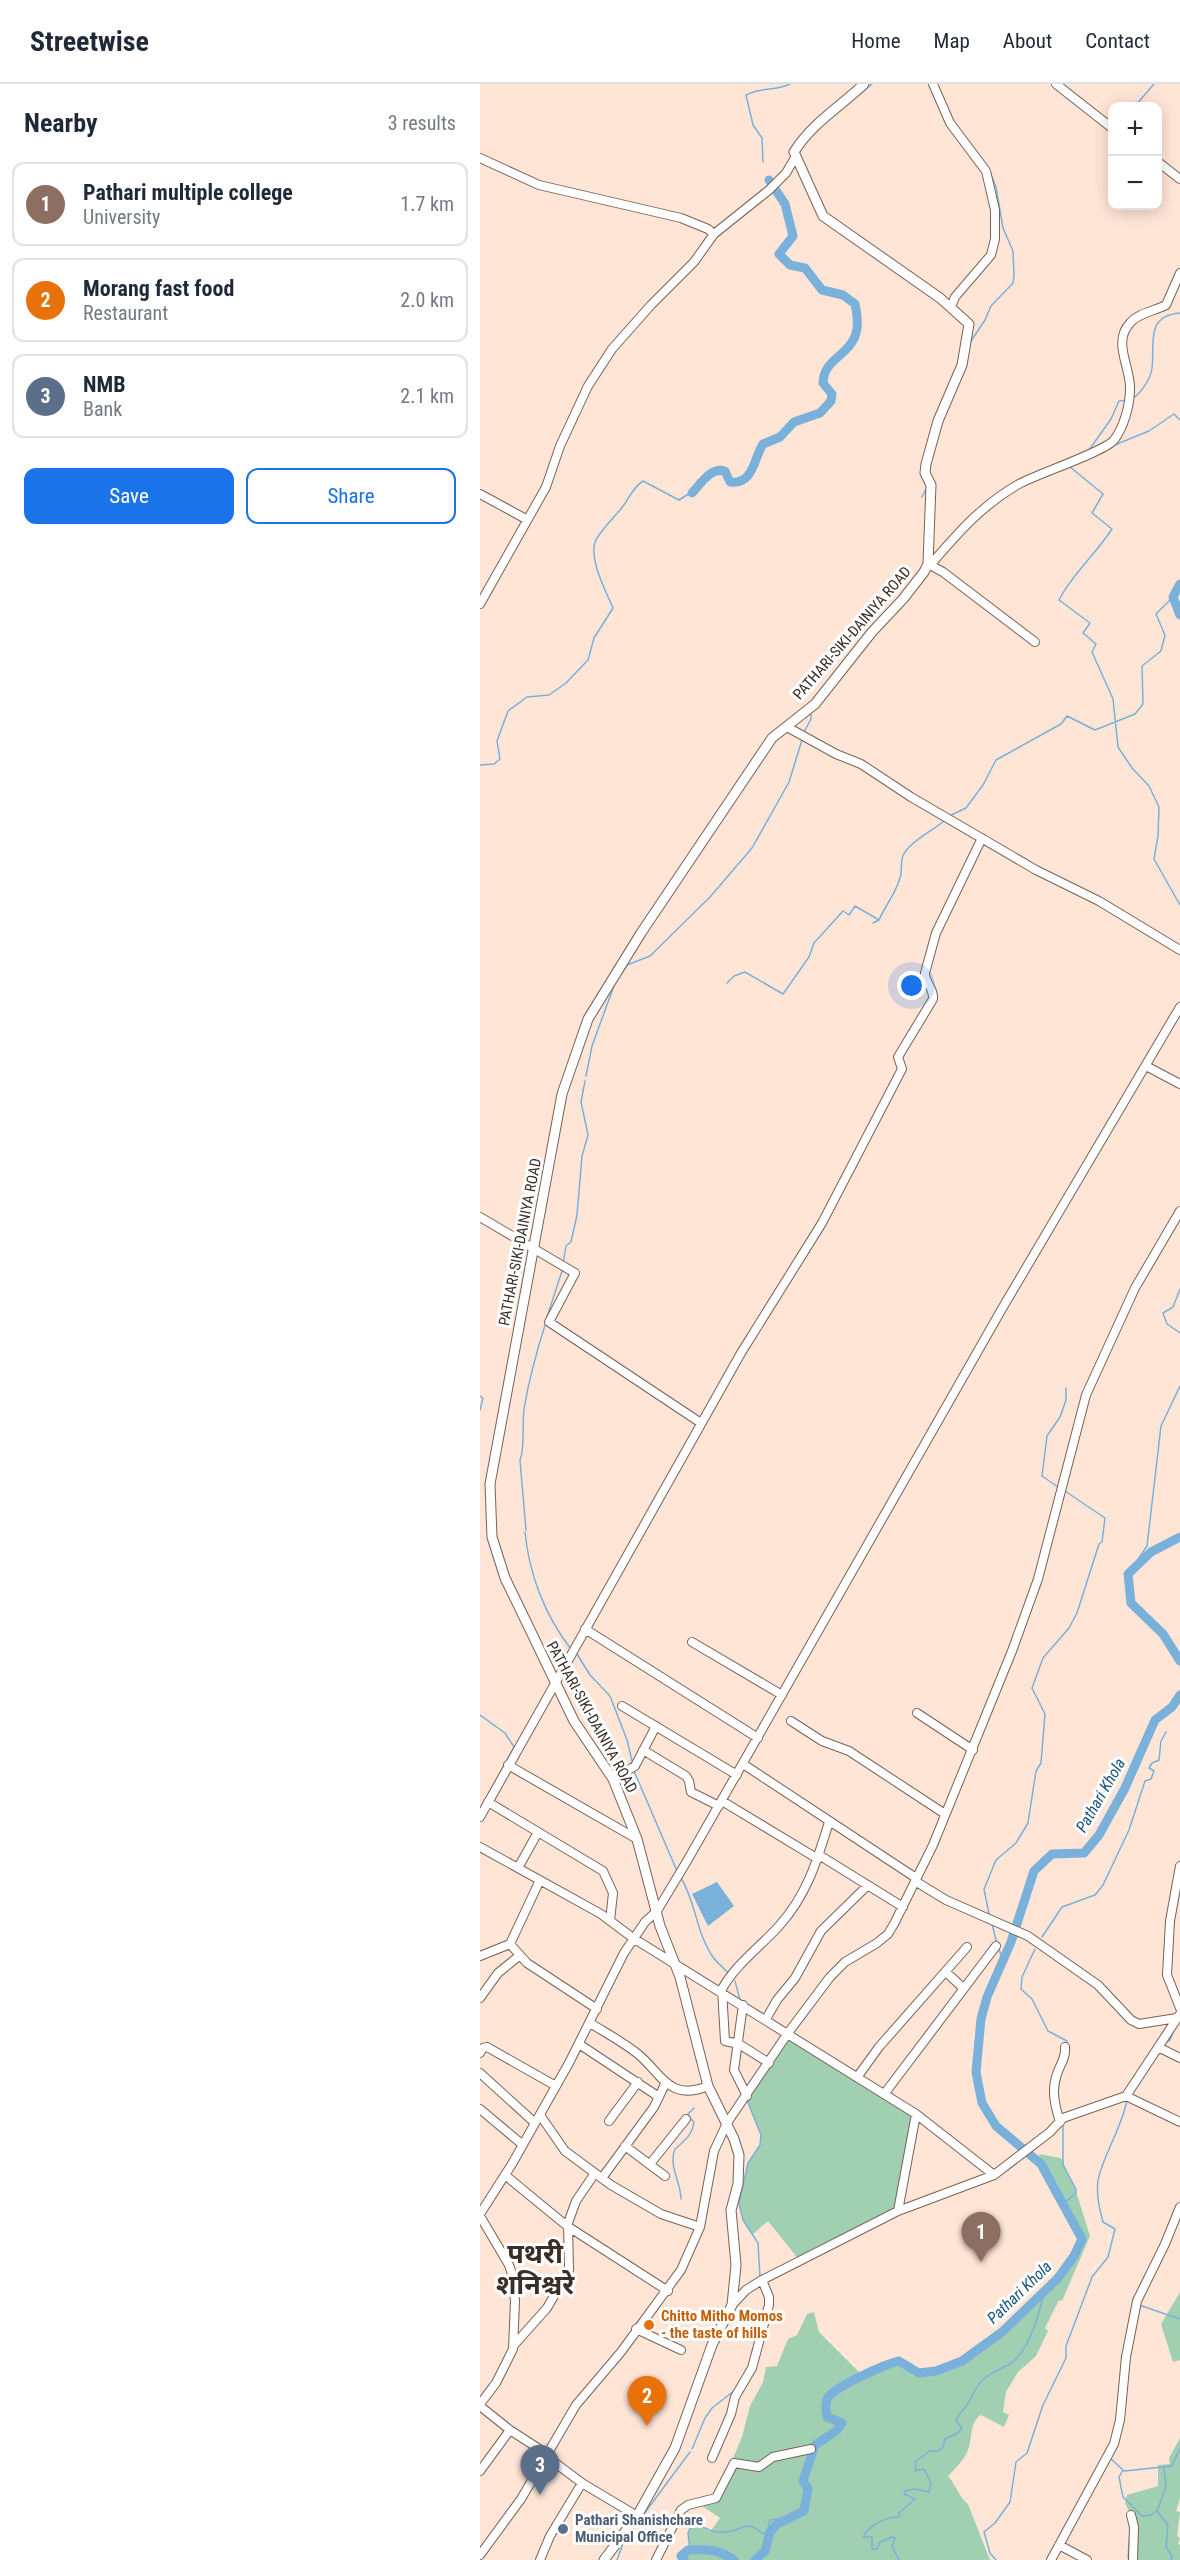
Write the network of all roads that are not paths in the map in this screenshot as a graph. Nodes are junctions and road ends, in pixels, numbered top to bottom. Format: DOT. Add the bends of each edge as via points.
graph roads {
  1 [pos="864,84"];
  2 [pos="933,84"];
  3 [pos="1056,84"];
  4 [pos="1108,124"];
  5 [pos="796,156"];
  6 [pos="480,158"];
  7 [pos="1162,165"];
  8 [pos="1180,179"];
  9 [pos="714,234"];
  10 [pos="1180,273"];
  11 [pos="951,307"];
  12 [pos="480,494"];
  13 [pos="526,519"];
  14 [pos="927,564"];
  15 [pos="480,604"];
  16 [pos="1035,642"];
  17 [pos="787,727"];
  18 [pos="982,838"];
  19 [pos="1180,950"];
  20 [pos="1180,1007"];
  21 [pos="1146,1066"];
  22 [pos="1180,1084"];
  23 [pos="1180,1211"];
  24 [pos="480,1217"];
  25 [pos="534,1250"];
  26 [pos="700,1423"];
  27 [pos="585,1629"];
  28 [pos="692,1642"];
  29 [pos="554,1683"];
  30 [pos="783,1695"];
  31 [pos="622,1706"];
  32 [pos="917,1713"];
  33 [pos="791,1721"];
  34 [pos="656,1726"];
  35 [pos="758,1738"];
  36 [pos="643,1750"];
  37 [pos="973,1750"];
  38 [pos="743,1764"];
  39 [pos="508,1765"];
  40 [pos="737,1775"];
  41 [pos="613,1779"];
  42 [pos="488,1802"];
  43 [pos="721,1803"];
  44 [pos="945,1814"];
  45 [pos="480,1817"];
  46 [pos="829,1822"];
  47 [pos="538,1832"];
  48 [pos="638,1839"];
  49 [pos="480,1847"];
  50 [pos="819,1857"];
  51 [pos="1180,1866"];
  52 [pos="518,1868"];
  53 [pos="540,1880"];
  54 [pos="916,1880"];
  55 [pos="867,1886"];
  56 [pos="903,1907"];
  57 [pos="657,1911"];
  58 [pos="610,1921"];
  59 [pos="633,1938"];
  60 [pos="510,1944"];
  61 [pos="996,1946"];
  62 [pos="967,1947"];
  63 [pos="480,1956"];
  64 [pos="519,1956"];
  65 [pos="675,1964"];
  66 [pos="946,1972"];
  67 [pos="963,1988"];
  68 [pos="722,1993"];
  69 [pos="480,1998"];
  70 [pos="743,2005"];
  71 [pos="1180,2008"];
  72 [pos="597,2009"];
  73 [pos="1178,2016"];
  74 [pos="766,2019"];
  75 [pos="590,2023"];
  76 [pos="788,2033"];
  77 [pos="579,2043"];
  78 [pos="739,2044"];
  79 [pos="1065,2047"];
  80 [pos="1158,2047"];
  81 [pos="480,2053"];
  82 [pos="1180,2058"];
  83 [pos="769,2063"];
  84 [pos="480,2073"];
  85 [pos="858,2076"];
  86 [pos="638,2082"];
  87 [pos="666,2082"];
  88 [pos="556,2086"];
  89 [pos="708,2086"];
  90 [pos="885,2093"];
  91 [pos="1126,2096"];
  92 [pos="659,2097"];
  93 [pos="745,2099"];
  94 [pos="480,2109"];
  95 [pos="916,2114"];
  96 [pos="540,2115"];
  97 [pos="686,2119"];
  98 [pos="609,2121"];
  99 [pos="535,2122"];
  100 [pos="1060,2122"];
  101 [pos="1180,2122"];
  102 [pos="727,2123"];
  103 [pos="523,2145"];
  104 [pos="625,2146"];
  105 [pos="650,2164"];
  106 [pos="505,2175"];
  107 [pos="994,2175"];
  108 [pos="599,2176"];
  109 [pos="665,2176"];
  110 [pos="1180,2207"];
  111 [pos="898,2211"];
  112 [pos="480,2215"];
  113 [pos="567,2226"];
  114 [pos="700,2227"];
  115 [pos="762,2280"];
  116 [pos="668,2291"];
  117 [pos="732,2305"];
  118 [pos="636,2330"];
  119 [pos="514,2345"];
  120 [pos="681,2350"];
  121 [pos="480,2405"];
  122 [pos="510,2430"];
  123 [pos="811,2449"];
  124 [pos="547,2455"];
  125 [pos="712,2458"];
  126 [pos="481,2467"];
  127 [pos="582,2483"];
  128 [pos="1131,2515"];
  129 [pos="637,2516"];
  130 [pos="1059,2545"];
  131 [pos="480,2554"];
  132 [pos="540,2560"];
  133 [pos="604,2560"];
  134 [pos="656,2560"];
  135 [pos="1051,2560"];
  136 [pos="1087,2560"];
  137 [pos="1131,2560"];
  1 -- 5 [label="main road" via="801,141 794,152"];
  2 -- 11 [label="street" via="950,123 986,171 995,210 991,255"];
  3 -- 4 [label="street"];
  5 -- 9 [label="street" via="769,190"];
  5 -- 11 [label="main road, PATHARI-SIKI-DAINIYA ROAD" via="823,216"];
  6 -- 9 [label="street" via="539,185 681,218"];
  7 -- 8 [label="street"];
  9 -- 13 [label="street" via="694,262 651,305 601,365 564,437 546,487"];
  10 -- 14 [label="street" via="1166,305 1136,317 1124,335 1123,356 1131,389 1113,442 1000,495"];
  11 -- 14 [label="main road, PATHARI-SIKI-DAINIYA ROAD" via="966,319 970,330 962,365 938,421 926,464 925,473 931,485"];
  12 -- 13 [label="street"];
  13 -- 15 [label="street"];
  14 -- 16 [label="street"];
  14 -- 17 [label="main road, PATHARI-SIKI-DAINIYA ROAD" via="903,599 815,704"];
  17 -- 18 [label="street" via="861,764"];
  17 -- 25 [label="main road, PATHARI-SIKI-DAINIYA ROAD" via="772,738 748,771 588,1019 562,1094"];
  18 -- 19 [label="street"];
  18 -- 26 [label="street" via="936,933 925,973 933,999 898,1057 902,1069 897,1082 822,1223"];
  20 -- 21 [label="street"];
  21 -- 22 [label="street"];
  21 -- 30 [label="street" via="1003,1307"];
  23 -- 37 [label="street" via="1135,1288 1086,1395 1038,1579"];
  24 -- 25 [label="street"];
  25 -- 26 [label="street" via="575,1274 549,1322"];
  25 -- 29 [label="main road, PATHARI-SIKI-DAINIYA ROAD" via="490,1484 490,1509 492,1537 505,1578"];
  26 -- 27 [label="street"];
  27 -- 29 [label="street"];
  27 -- 35 [label="street"];
  28 -- 30 [label="street"];
  29 -- 39 [label="street"];
  29 -- 41 [label="main road, PATHARI-SIKI-DAINIYA ROAD"];
  30 -- 35 [label="street"];
  31 -- 34 [label="street"];
  32 -- 37 [label="street"];
  33 -- 44 [label="street" via="822,1741 849,1751"];
  34 -- 36 [label="street"];
  34 -- 40 [label="street"];
  35 -- 38 [label="street"];
  36 -- 41 [label="street" via="635,1766"];
  36 -- 43 [label="street" via="686,1776 691,1792"];
  37 -- 44 [label="street"];
  38 -- 40 [label="street"];
  38 -- 46 [label="street"];
  39 -- 42 [label="street"];
  39 -- 48 [label="street"];
  40 -- 43 [label="street"];
  41 -- 48 [label="main road, PATHARI-SIKI-DAINIYA ROAD"];
  42 -- 45 [label="street"];
  42 -- 47 [label="street"];
  43 -- 50 [label="street"];
  43 -- 57 [label="street"];
  44 -- 54 [label="street"];
  46 -- 50 [label="street"];
  46 -- 54 [label="street"];
  47 -- 52 [label="street"];
  47 -- 58 [label="street" via="603,1871 613,1893"];
  48 -- 57 [label="main road, PATHARI-SIKI-DAINIYA ROAD"];
  49 -- 52 [label="street"];
  50 -- 55 [label="street"];
  50 -- 68 [label="street" via="808,1884 779,1926 742,1962"];
  51 -- 71 [label="street" via="1170,1921 1167,1975"];
  52 -- 53 [label="street"];
  53 -- 58 [label="street"];
  53 -- 60 [label="street"];
  54 -- 56 [label="street"];
  54 -- 73 [label="street" via="946,1900 1028,1936 1098,1985 1131,2020 1139,2024"];
  55 -- 56 [label="street"];
  55 -- 74 [label="street" via="821,1931"];
  56 -- 76 [label="street" via="888,1934 838,1968"];
  57 -- 59 [label="street"];
  57 -- 65 [label="main road, PATHARI-SIKI-DAINIYA ROAD"];
  58 -- 59 [label="street"];
  59 -- 65 [label="street"];
  59 -- 72 [label="street"];
  60 -- 63 [label="street"];
  60 -- 64 [label="street"];
  61 -- 67 [label="street"];
  62 -- 66 [label="street"];
  64 -- 69 [label="street" via="498,1973"];
  64 -- 72 [label="street"];
  65 -- 68 [label="street"];
  65 -- 89 [label="main road, PATHARI-SIKI-DAINIYA ROAD"];
  66 -- 67 [label="street"];
  66 -- 85 [label="street"];
  67 -- 90 [label="street"];
  68 -- 70 [label="street"];
  68 -- 78 [label="street" via="725,2041"];
  70 -- 74 [label="street"];
  70 -- 78 [label="street"];
  72 -- 75 [label="street"];
  73 -- 80 [label="street"];
  74 -- 76 [label="street"];
  75 -- 77 [label="street"];
  75 -- 87 [label="street" via="636,2053"];
  76 -- 83 [label="street"];
  76 -- 85 [label="street"];
  77 -- 86 [label="street"];
  77 -- 88 [label="street"];
  78 -- 83 [label="street"];
  78 -- 93 [label="street" via="734,2070"];
  79 -- 100 [label="street" via="1054,2086"];
  80 -- 82 [label="street"];
  80 -- 91 [label="street"];
  81 -- 88 [label="street" via="487,2047"];
  83 -- 93 [label="street"];
  84 -- 99 [label="street"];
  85 -- 90 [label="street"];
  86 -- 92 [label="street"];
  86 -- 98 [label="street"];
  87 -- 89 [label="street" via="687,2092"];
  87 -- 92 [label="street"];
  88 -- 96 [label="street"];
  89 -- 102 [label="main road, PATHARI-SIKI-DAINIYA ROAD"];
  90 -- 95 [label="street"];
  91 -- 100 [label="street" via="1079,2111"];
  91 -- 101 [label="street"];
  92 -- 104 [label="street"];
  93 -- 102 [label="street"];
  94 -- 103 [label="street"];
  95 -- 107 [label="street"];
  95 -- 111 [label="street"];
  96 -- 99 [label="street"];
  96 -- 108 [label="street" via="565,2151"];
  97 -- 105 [label="street"];
  99 -- 103 [label="street"];
  100 -- 107 [label="street"];
  102 -- 114 [label="street" via="714,2151"];
  102 -- 117 [label="main road, PATHARI-SIKI-DAINIYA ROAD" via="740,2167 731,2210 736,2265"];
  103 -- 106 [label="street"];
  104 -- 105 [label="street"];
  104 -- 108 [label="street"];
  105 -- 109 [label="street"];
  106 -- 112 [label="street"];
  106 -- 113 [label="street"];
  107 -- 111 [label="street"];
  108 -- 113 [label="street" via="576,2201"];
  108 -- 114 [label="street" via="661,2214"];
  110 -- 130 [label="street" via="1137,2301 1114,2444"];
  111 -- 115 [label="street"];
  112 -- 119 [label="street" via="512,2274"];
  113 -- 116 [label="street"];
  113 -- 119 [label="street" via="569,2270 547,2308"];
  114 -- 116 [label="street"];
  115 -- 117 [label="street"];
  115 -- 125 [label="street" via="769,2305 752,2368 735,2397"];
  116 -- 118 [label="street"];
  117 -- 129 [label="main road, PATHARI-SIKI-DAINIYA ROAD" via="712,2345 675,2448"];
  118 -- 120 [label="street"];
  118 -- 124 [label="street" via="576,2405"];
  119 -- 121 [label="street" via="509,2360"];
  121 -- 122 [label="street"];
  122 -- 124 [label="street"];
  122 -- 126 [label="street"];
  123 -- 134 [label="street" via="773,2457 759,2467 734,2463 716,2498 681,2510"];
  124 -- 127 [label="street"];
  124 -- 131 [label="street" via="521,2499"];
  127 -- 129 [label="street"];
  127 -- 132 [label="street"];
  128 -- 137 [label="street"];
  129 -- 133 [label="main road, PATHARI-SIKI-DAINIYA ROAD"];
  130 -- 135 [label="street"];
  130 -- 136 [label="street"];
}
